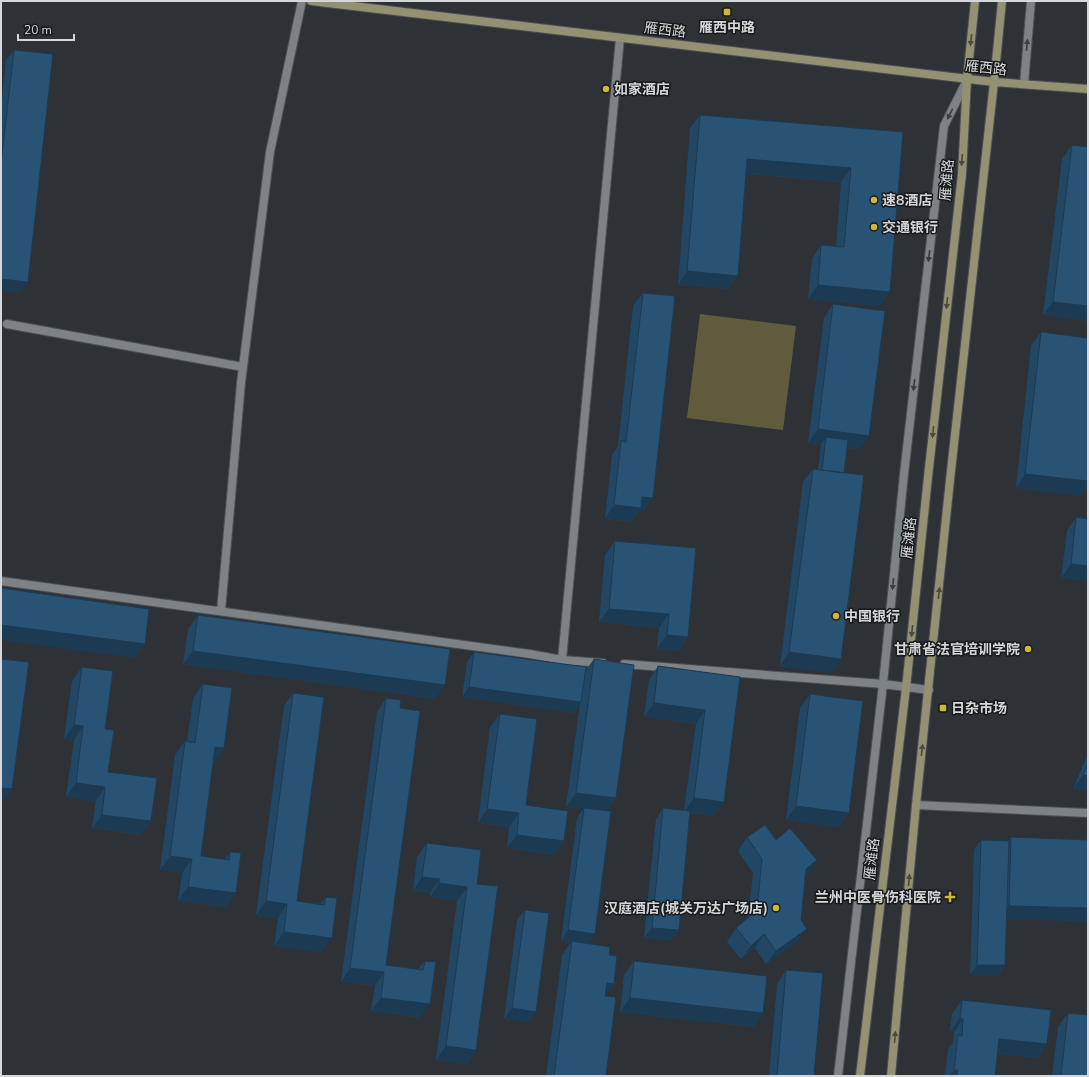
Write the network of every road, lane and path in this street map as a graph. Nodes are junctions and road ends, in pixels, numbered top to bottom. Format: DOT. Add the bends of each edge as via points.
graph roads {
  1 [pos="302,1"];
  2 [pos="310,1"];
  3 [pos="975,1"];
  4 [pos="1002,1"];
  5 [pos="1031,1"];
  6 [pos="620,38"];
  7 [pos="967,79"];
  8 [pos="994,82"];
  9 [pos="1024,84"];
  10 [pos="1088,89"];
  11 [pos="7,324"];
  12 [pos="243,367"];
  13 [pos="1,581"];
  14 [pos="222,611"];
  15 [pos="562,660"];
  16 [pos="882,684"];
  17 [pos="906,688"];
  18 [pos="929,690"];
  19 [pos="916,805"];
  20 [pos="1088,813"];
  21 [pos="838,1076"];
  22 [pos="860,1076"];
  23 [pos="891,1076"];
  1 -- 12 [label="street" via="270,152"];
  2 -- 6 [label="main road, 雁西路"];
  3 -- 7 [label="main road, 雁滩路, one-way"];
  4 -- 8 [label="main road"];
  9 -- 5 [label="street, one-way"];
  6 -- 7 [label="main road, 雁西路"];
  6 -- 15 [label="street"];
  7 -- 8 [label="main road, 雁西路"];
  7 -- 16 [label="street, one-way" via="944,126"];
  7 -- 17 [label="main road, 雁滩路, one-way" via="962,174"];
  8 -- 9 [label="main road, 雁西路"];
  18 -- 8 [label="main road, one-way"];
  9 -- 10 [label="main road, 雁西路"];
  11 -- 12 [label="street"];
  12 -- 14 [label="street"];
  13 -- 14 [label="street"];
  14 -- 15 [label="street"];
  15 -- 16 [label="street"];
  16 -- 17 [label="street"];
  16 -- 21 [label="street"];
  17 -- 18 [label="street"];
  17 -- 22 [label="main road, 雁滩路"];
  19 -- 18 [label="main road, one-way"];
  19 -- 20 [label="street"];
  23 -- 19 [label="main road, one-way"];
}
